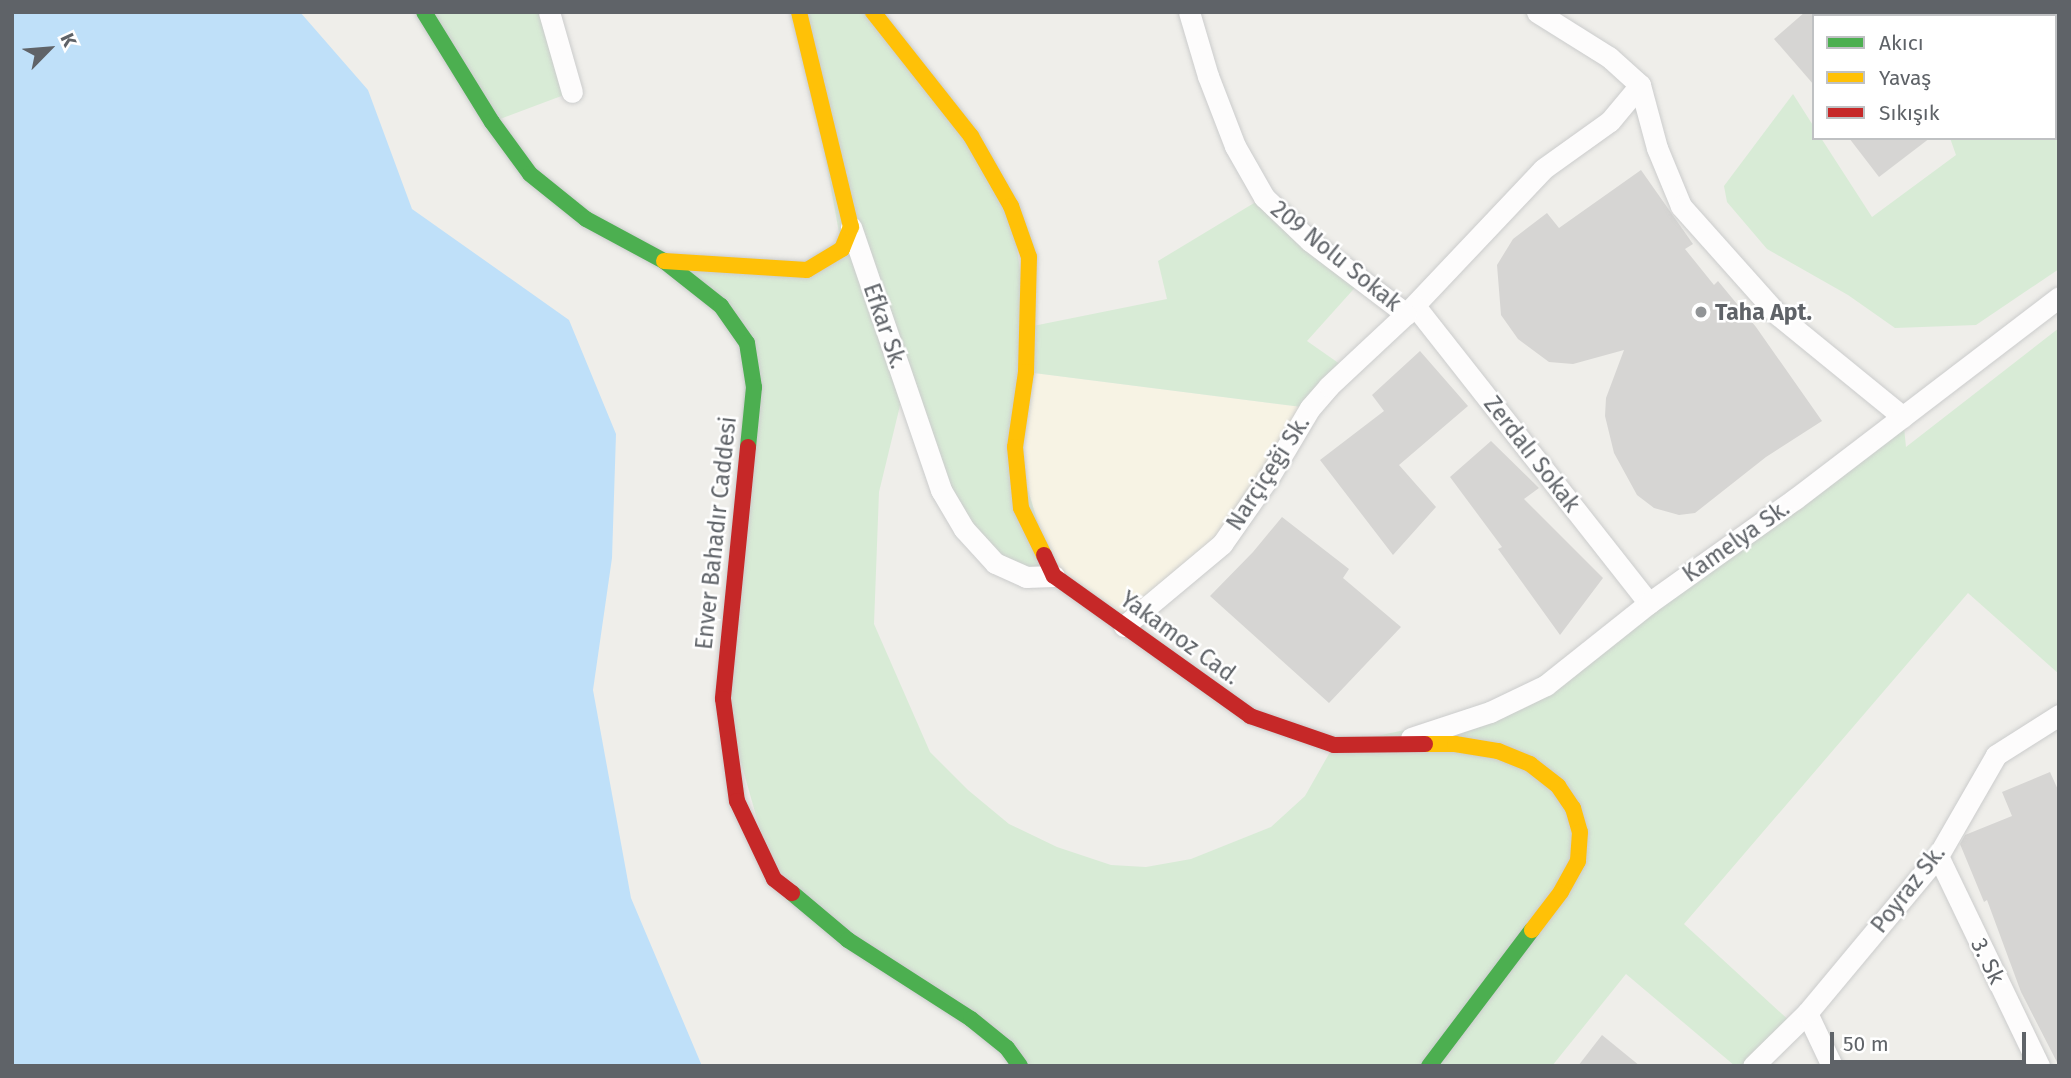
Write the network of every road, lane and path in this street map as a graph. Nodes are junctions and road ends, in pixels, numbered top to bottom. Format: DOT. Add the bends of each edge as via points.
graph roads {
  1 [pos="424,12"];
  2 [pos="549,12"];
  3 [pos="799,12"];
  4 [pos="873,12"];
  5 [pos="1189,12"];
  6 [pos="1537,12"];
  7 [pos="1640,85"];
  8 [pos="572,92"];
  9 [pos="851,227"];
  10 [pos="664,261"];
  11 [pos="2059,297"];
  12 [pos="1410,310"];
  13 [pos="1903,417"];
  14 [pos="1054,576"];
  15 [pos="1648,603"];
  16 [pos="1124,626"];
  17 [pos="2059,715"];
  18 [pos="1393,745"];
  19 [pos="1938,856"];
  20 [pos="1807,1013"];
  21 [pos="1020,1066"];
  22 [pos="1429,1066"];
  23 [pos="1753,1066"];
  24 [pos="1832,1066"];
  25 [pos="2039,1066"];
  1 -- 10 [label="street, Enver Bahadır Caddesi" via="530,174 586,219"];
  2 -- 8 [label="street"];
  3 -- 9 [label="street, Efkar Sk."];
  4 -- 14 [label="street, Yakamoz Cad." via="971,136 1011,205 1029,257 1026,372 1015,447 1021,509"];
  5 -- 12 [label="street, 209 Nolu Sokak" via="1235,146 1264,197 1310,241"];
  6 -- 7 [label="street" via="1609,57"];
  7 -- 12 [label="street, 209 Nolu Sokak" via="1610,121 1543,169"];
  7 -- 13 [label="street" via="1657,148 1681,206 1778,315"];
  9 -- 10 [label="street" via="842,249 807,270"];
  9 -- 14 [label="street, Efkar Sk." via="942,490 964,529 995,563 1026,577"];
  10 -- 21 [label="street, Enver Bahadır Caddesi" via="722,306 747,342 754,387 723,699 737,801 774,879 848,940 971,1019 1007,1048"];
  11 -- 13 [label="street, Kamelya Sk."];
  12 -- 15 [label="street, Zerdalı Sokak"];
  12 -- 16 [label="street, Narçiçeği Sk." via="1310,408 1222,544"];
  13 -- 15 [label="street, Kamelya Sk."];
  14 -- 16 [label="street, Yakamoz Cad."];
  15 -- 18 [label="street, Kamelya Sk." via="1546,685 1490,712"];
  16 -- 18 [label="street, Yakamoz Cad." via="1250,716 1334,744"];
  17 -- 19 [label="street, Poyraz Sk." via="1996,755"];
  18 -- 22 [label="street, Yakamoz Cad." via="1455,744 1498,751 1530,764 1558,786 1573,808 1580,832 1578,861 1562,892"];
  19 -- 20 [label="street, Poyraz Sk."];
  19 -- 25 [label="street, 3. Sk"];
  20 -- 23 [label="street, Poyraz Sk."];
  20 -- 24 [label="street"];
}
